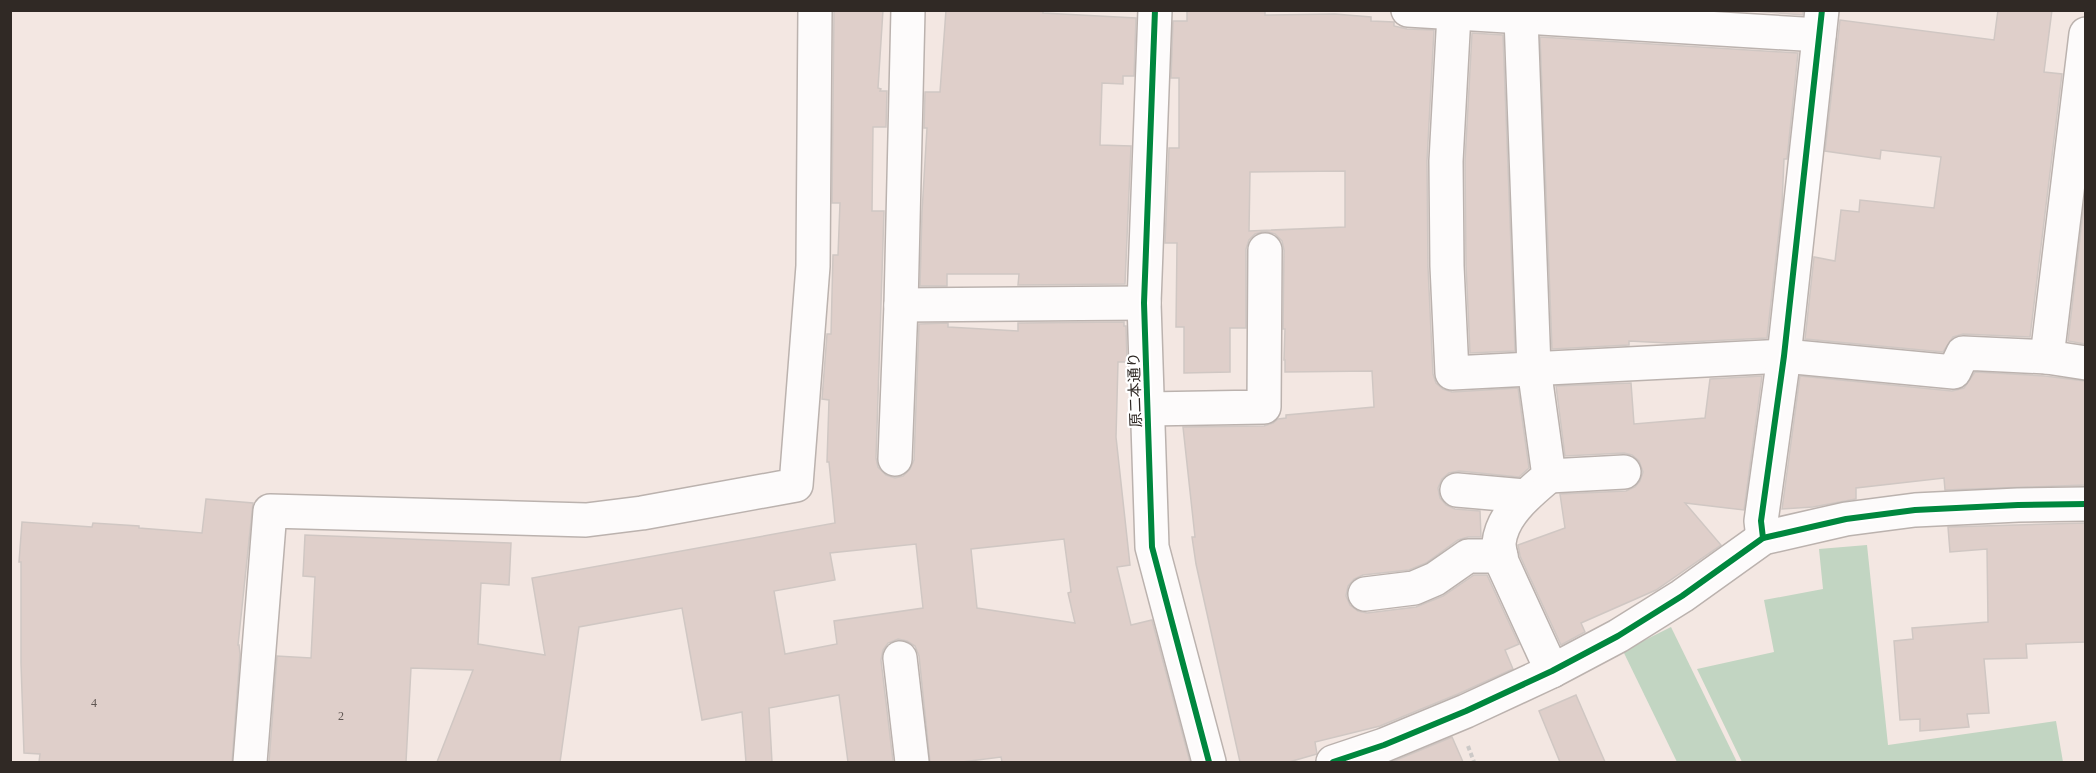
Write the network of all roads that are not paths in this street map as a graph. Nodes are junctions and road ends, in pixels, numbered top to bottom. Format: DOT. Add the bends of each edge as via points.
graph roads {
  1 [pos="815,10"];
  2 [pos="908,10"];
  3 [pos="1155,10"];
  4 [pos="1408,10"];
  5 [pos="1454,14"];
  6 [pos="1521,18"];
  7 [pos="1821,23"];
  8 [pos="2085,34"];
  9 [pos="1265,250"];
  10 [pos="1144,303"];
  11 [pos="901,305"];
  12 [pos="1784,356"];
  13 [pos="2047,357"];
  14 [pos="2085,363"];
  15 [pos="1534,368"];
  16 [pos="1147,409"];
  17 [pos="895,459"];
  18 [pos="1624,472"];
  19 [pos="1549,476"];
  20 [pos="1457,490"];
  21 [pos="1525,496"];
  22 [pos="2085,504"];
  23 [pos="1763,538"];
  24 [pos="1501,556"];
  25 [pos="1365,594"];
  26 [pos="900,658"];
  27 [pos="1552,671"];
  28 [pos="250,762"];
  29 [pos="912,762"];
  30 [pos="1209,762"];
  31 [pos="1334,762"];
  1 -- 28 [label="street" via="813,266 796,485 586,520 270,511"];
  2 -- 11 [label="street"];
  3 -- 10 [label="street, 原二本通り"];
  4 -- 5 [label="street"];
  5 -- 6 [label="street"];
  5 -- 15 [label="street" via="1446,161 1452,373"];
  6 -- 7 [label="street"];
  6 -- 15 [label="street"];
  7 -- 12 [label="street"];
  8 -- 13 [label="street"];
  9 -- 16 [label="street" via="1264,407"];
  10 -- 11 [label="street"];
  10 -- 16 [label="street, 原二本通り"];
  11 -- 17 [label="street"];
  12 -- 13 [label="street" via="1954,372 1963,353"];
  12 -- 15 [label="street"];
  12 -- 23 [label="street" via="1761,521"];
  13 -- 14 [label="street"];
  15 -- 19 [label="street"];
  16 -- 30 [label="street, 原二本通り" via="1152,547"];
  18 -- 19 [label="street"];
  19 -- 21 [label="street"];
  20 -- 21 [label="street"];
  21 -- 24 [label="street" via="1508,519 1499,543"];
  22 -- 23 [label="street" via="1915,510 1846,519"];
  23 -- 27 [label="street" via="1664,608"];
  24 -- 25 [label="street" via="1468,556 1414,588"];
  24 -- 27 [label="street"];
  26 -- 29 [label="street"];
  27 -- 31 [label="street" via="1394,741"];
}
